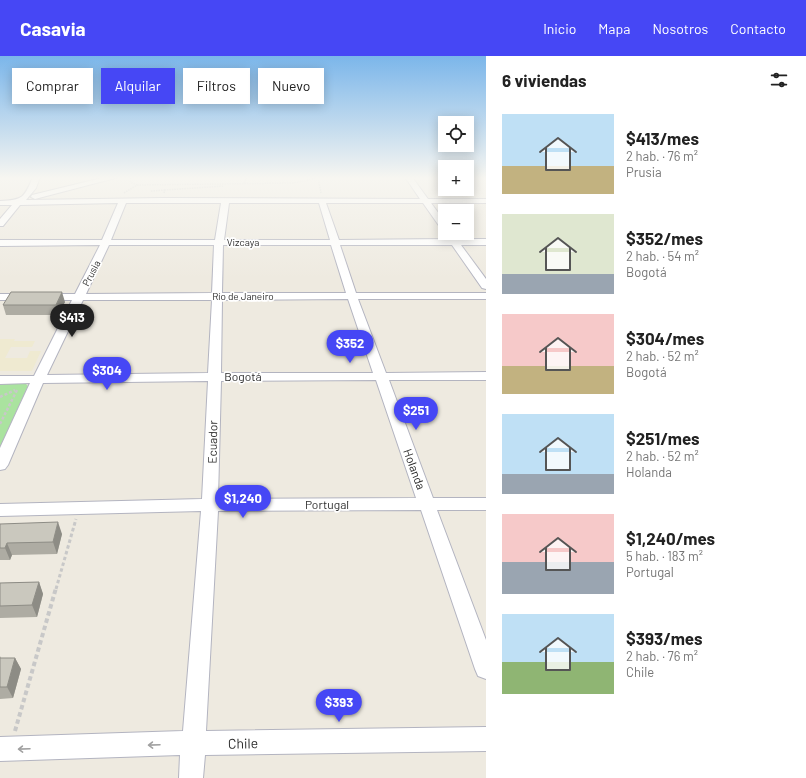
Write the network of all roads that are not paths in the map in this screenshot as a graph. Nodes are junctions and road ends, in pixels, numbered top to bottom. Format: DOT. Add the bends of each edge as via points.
graph roads {
  1 [pos="11,211"];
  2 [pos="119,211"];
  3 [pos="222,211"];
  4 [pos="325,211"];
  5 [pos="0,224"];
  6 [pos="106,242"];
  7 [pos="219,242"];
  8 [pos="335,242"];
  9 [pos="455,242"];
  10 [pos="486,242"];
  11 [pos="0,243"];
  12 [pos="486,286"];
  13 [pos="79,296"];
  14 [pos="217,296"];
  15 [pos="352,296"];
  16 [pos="486,296"];
  17 [pos="0,297"];
  18 [pos="213,376"];
  19 [pos="382,376"];
  20 [pos="486,376"];
  21 [pos="38,380"];
  22 [pos="3,385"];
  23 [pos="0,465"];
  24 [pos="428,503"];
  25 [pos="486,504"];
  26 [pos="210,505"];
  27 [pos="0,510"];
  28 [pos="486,669"];
  29 [pos="486,739"];
  30 [pos="192,743"];
  31 [pos="5,750"];
  32 [pos="190,778"];
  1 -- 5 [label="street"];
  2 -- 6 [label="street, Prusia"];
  3 -- 7 [label="street, Ecuador"];
  4 -- 8 [label="street, Holanda"];
  6 -- 7 [label="street, Vizcaya"];
  6 -- 11 [label="street, Vizcaya"];
  6 -- 13 [label="street, Prusia"];
  7 -- 8 [label="street, Vizcaya"];
  7 -- 14 [label="street, Ecuador"];
  8 -- 9 [label="street, Vizcaya"];
  8 -- 15 [label="street, Holanda"];
  9 -- 10 [label="street, Vizcaya"];
  9 -- 12 [label="street"];
  13 -- 14 [label="street, Río de Janeiro"];
  13 -- 17 [label="street, Río de Janeiro"];
  13 -- 21 [label="street, Prusia"];
  14 -- 15 [label="street, Río de Janeiro"];
  14 -- 18 [label="street, Ecuador"];
  15 -- 16 [label="street, Río de Janeiro"];
  15 -- 19 [label="street, Holanda"];
  18 -- 19 [label="street, Bogotá"];
  18 -- 21 [label="street, Bogotá"];
  18 -- 26 [label="street, Ecuador"];
  19 -- 20 [label="street, Bogotá"];
  19 -- 24 [label="street, Holanda"];
  21 -- 22 [label="street, Bogotá"];
  21 -- 23 [label="street, Prusia"];
  24 -- 25 [label="street, Portugal"];
  24 -- 26 [label="street, Portugal"];
  24 -- 28 [label="street, Holanda"];
  26 -- 27 [label="street, Portugal"];
  26 -- 30 [label="street, Ecuador"];
  29 -- 30 [label="street, Chile"];
  30 -- 31 [label="street, Chile, one-way"];
  30 -- 32 [label="street, Ecuador"];
}
